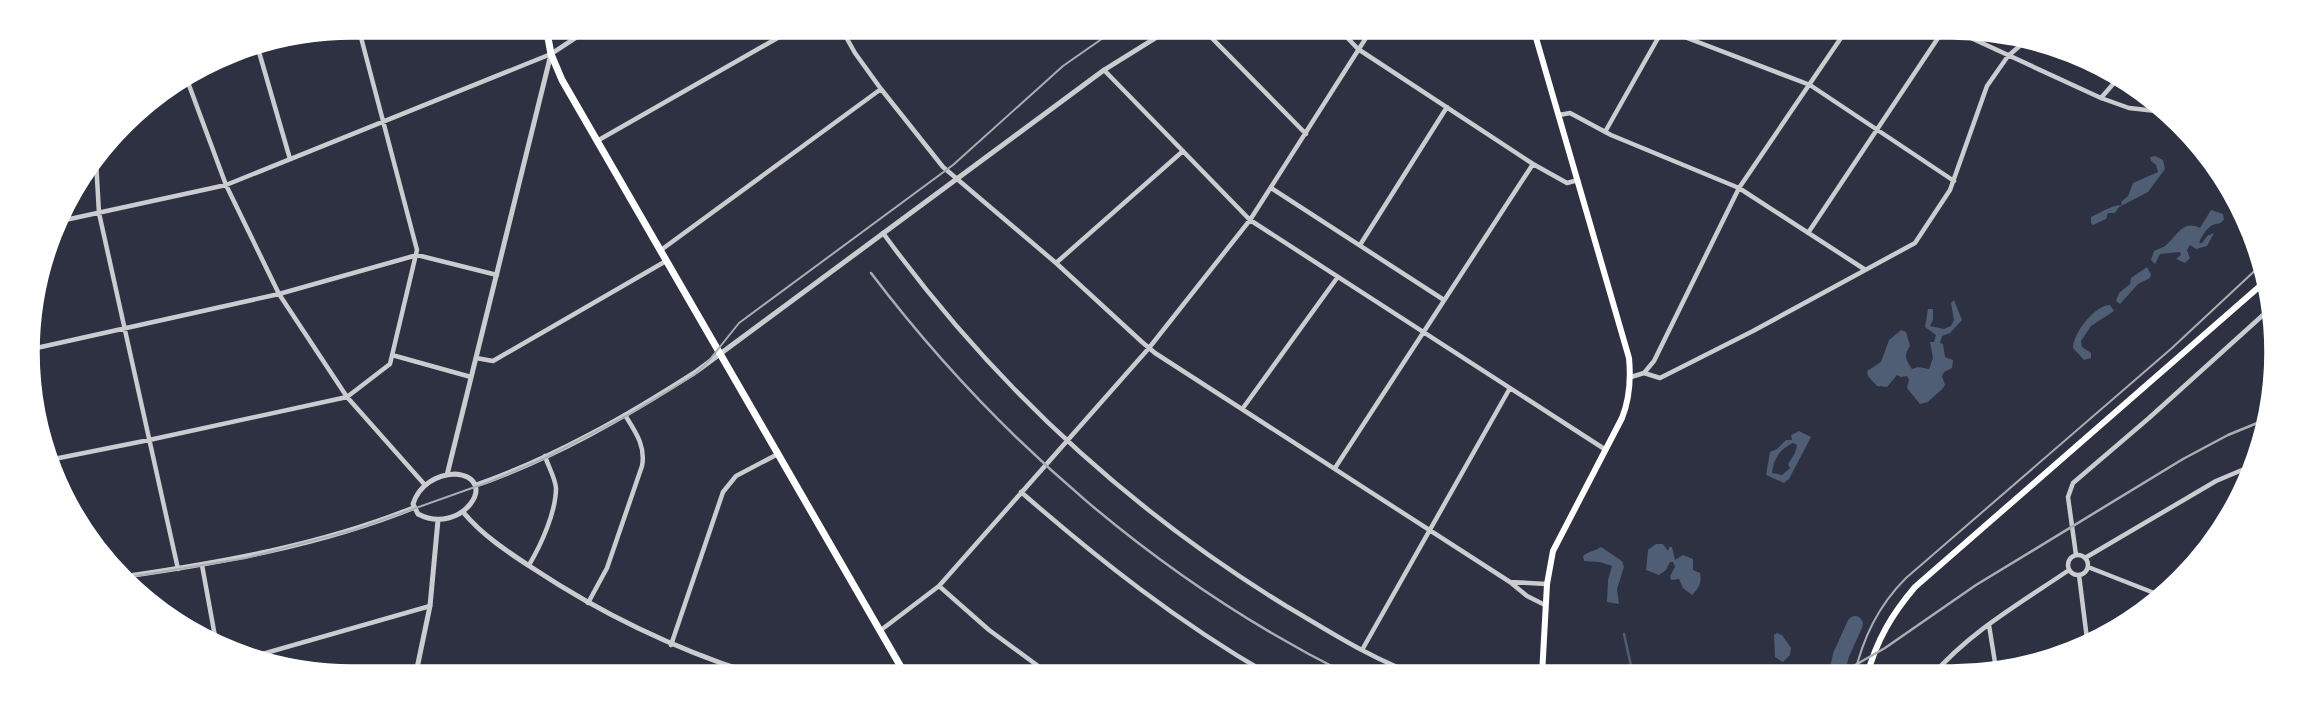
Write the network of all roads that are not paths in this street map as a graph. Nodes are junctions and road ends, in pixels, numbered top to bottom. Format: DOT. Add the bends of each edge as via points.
graph roads {
  1 [pos="361,38"];
  2 [pos="548,38"];
  3 [pos="575,38"];
  4 [pos="777,38"];
  5 [pos="847,38"];
  6 [pos="1156,38"];
  7 [pos="1212,38"];
  8 [pos="1347,38"];
  9 [pos="1366,38"];
  10 [pos="1536,38"];
  11 [pos="1658,38"];
  12 [pos="1687,38"];
  13 [pos="1841,38"];
  14 [pos="1937,38"];
  15 [pos="1973,39"];
  16 [pos="2020,46"];
  17 [pos="1358,50"];
  18 [pos="259,53"];
  19 [pos="551,54"];
  20 [pos="2008,56"];
  21 [pos="1104,71"];
  22 [pos="2113,83"];
  23 [pos="189,85"];
  24 [pos="1810,85"];
  25 [pos="881,89"];
  26 [pos="2101,98"];
  27 [pos="1447,107"];
  28 [pos="2154,111"];
  29 [pos="1559,115"];
  30 [pos="384,123"];
  31 [pos="1877,130"];
  32 [pos="1605,132"];
  33 [pos="1307,134"];
  34 [pos="597,141"];
  35 [pos="1183,151"];
  36 [pos="290,159"];
  37 [pos="1533,164"];
  38 [pos="97,170"];
  39 [pos="956,179"];
  40 [pos="1578,180"];
  41 [pos="1954,181"];
  42 [pos="226,185"];
  43 [pos="1271,188"];
  44 [pos="1739,188"];
  45 [pos="99,213"];
  46 [pos="68,219"];
  47 [pos="1250,220"];
  48 [pos="882,233"];
  49 [pos="1808,233"];
  50 [pos="1360,245"];
  51 [pos="660,250"];
  52 [pos="417,255"];
  53 [pos="666,261"];
  54 [pos="1056,263"];
  55 [pos="1864,269"];
  56 [pos="497,275"];
  57 [pos="1337,278"];
  58 [pos="2259,287"];
  59 [pos="279,295"];
  60 [pos="1444,300"];
  61 [pos="2264,314"];
  62 [pos="125,329"];
  63 [pos="1424,333"];
  64 [pos="38,348"];
  65 [pos="1149,348"];
  66 [pos="719,354"];
  67 [pos="392,355"];
  68 [pos="476,358"];
  69 [pos="1644,373"];
  70 [pos="471,377"];
  71 [pos="1631,377"];
  72 [pos="1510,388"];
  73 [pos="347,397"];
  74 [pos="1243,408"];
  75 [pos="625,415"];
  76 [pos="149,440"];
  77 [pos="1067,441"];
  78 [pos="1606,450"];
  79 [pos="778,454"];
  80 [pos="545,456"];
  81 [pos="57,458"];
  82 [pos="1335,468"];
  83 [pos="2244,469"];
  84 [pos="447,475"];
  85 [pos="425,485"];
  86 [pos="476,485"];
  87 [pos="1021,492"];
  88 [pos="414,508"];
  89 [pos="463,512"];
  90 [pos="438,520"];
  91 [pos="1430,531"];
  92 [pos="2076,555"];
  93 [pos="2085,558"];
  94 [pos="202,565"];
  95 [pos="529,565"];
  96 [pos="2088,567"];
  97 [pos="178,569"];
  98 [pos="2069,570"];
  99 [pos="2079,575"];
  100 [pos="131,576"];
  101 [pos="1510,582"];
  102 [pos="1547,584"];
  103 [pos="939,586"];
  104 [pos="2155,593"];
  105 [pos="588,603"];
  106 [pos="1546,605"];
  107 [pos="430,606"];
  108 [pos="1989,625"];
  109 [pos="880,631"];
  110 [pos="215,634"];
  111 [pos="2087,636"];
  112 [pos="671,645"];
  113 [pos="1362,650"];
  114 [pos="264,654"];
  115 [pos="1995,664"];
  116 [pos="417,666"];
  117 [pos="730,666"];
  118 [pos="900,666"];
  119 [pos="1038,666"];
  120 [pos="1254,666"];
  121 [pos="1398,666"];
  122 [pos="1543,666"];
  123 [pos="1870,666"];
  124 [pos="1940,666"];
  1 -- 30 [label="street"];
  2 -- 19 [label="main road"];
  3 -- 19 [label="street"];
  4 -- 34 [label="street"];
  5 -- 25 [label="street"];
  6 -- 21 [label="street"];
  7 -- 33 [label="street"];
  8 -- 17 [label="street"];
  9 -- 17 [label="street"];
  10 -- 29 [label="main road"];
  11 -- 32 [label="street"];
  12 -- 24 [label="street"];
  13 -- 24 [label="street"];
  14 -- 31 [label="street"];
  15 -- 20 [label="street"];
  16 -- 20 [label="street"];
  17 -- 27 [label="street"];
  17 -- 33 [label="street"];
  18 -- 36 [label="street"];
  19 -- 30 [label="street"];
  19 -- 34 [label="main road"];
  19 -- 56 [label="street"];
  20 -- 26 [label="street"];
  20 -- 41 [label="street" via="1983,94"];
  21 -- 35 [label="street"];
  21 -- 39 [label="street"];
  22 -- 26 [label="street"];
  23 -- 42 [label="street"];
  24 -- 31 [label="street"];
  24 -- 44 [label="street"];
  25 -- 39 [label="street"];
  25 -- 51 [label="street"];
  26 -- 28 [label="street"];
  27 -- 37 [label="street"];
  27 -- 50 [label="street"];
  29 -- 32 [label="street" via="1570,113"];
  29 -- 40 [label="main road"];
  30 -- 36 [label="street"];
  30 -- 52 [label="street"];
  31 -- 41 [label="street"];
  31 -- 49 [label="street"];
  32 -- 44 [label="street"];
  33 -- 43 [label="street"];
  34 -- 51 [label="main road"];
  35 -- 47 [label="street"];
  35 -- 54 [label="street"];
  36 -- 42 [label="street"];
  37 -- 40 [label="street" via="1567,183"];
  37 -- 60 [label="street"];
  38 -- 45 [label="street"];
  39 -- 48 [label="street"];
  39 -- 54 [label="street"];
  40 -- 71 [label="main road"];
  41 -- 55 [label="street" via="1915,243"];
  42 -- 45 [label="street"];
  42 -- 59 [label="street"];
  43 -- 47 [label="street"];
  43 -- 50 [label="street"];
  44 -- 49 [label="street"];
  44 -- 69 [label="street"];
  45 -- 46 [label="street"];
  45 -- 62 [label="street"];
  47 -- 57 [label="street"];
  47 -- 65 [label="street"];
  48 -- 66 [label="street"];
  48 -- 77 [label="street" via="971,344"];
  49 -- 55 [label="street"];
  50 -- 60 [label="street"];
  51 -- 53 [label="main road"];
  52 -- 56 [label="street"];
  52 -- 59 [label="street"];
  52 -- 67 [label="street"];
  53 -- 66 [label="main road"];
  53 -- 68 [label="street" via="493,361"];
  54 -- 65 [label="street"];
  55 -- 69 [label="street" via="1660,378"];
  56 -- 68 [label="street"];
  57 -- 63 [label="street"];
  57 -- 74 [label="street"];
  58 -- 123 [label="main road" via="1915,587 1881,635"];
  59 -- 62 [label="street"];
  59 -- 73 [label="street"];
  60 -- 63 [label="street"];
  61 -- 92 [label="street" via="2077,478 2070,488 2069,505"];
  62 -- 64 [label="street"];
  62 -- 76 [label="street"];
  63 -- 72 [label="street"];
  63 -- 82 [label="street"];
  65 -- 74 [label="street"];
  65 -- 77 [label="street"];
  66 -- 75 [label="street"];
  66 -- 79 [label="main road"];
  67 -- 70 [label="street"];
  67 -- 73 [label="street" via="390,364"];
  68 -- 70 [label="street"];
  69 -- 71 [label="street"];
  70 -- 84 [label="street"];
  71 -- 78 [label="main road" via="1626,408"];
  72 -- 78 [label="street"];
  72 -- 91 [label="street"];
  73 -- 76 [label="street"];
  73 -- 85 [label="street"];
  74 -- 82 [label="street"];
  75 -- 80 [label="street"];
  75 -- 105 [label="street" via="644,452 642,466 607,568"];
  76 -- 81 [label="street"];
  76 -- 97 [label="street"];
  77 -- 87 [label="street"];
  77 -- 113 [label="street" via="1195,546"];
  78 -- 102 [label="main road" via="1558,539"];
  79 -- 109 [label="main road"];
  79 -- 112 [label="street" via="736,476 723,492"];
  80 -- 86 [label="street"];
  80 -- 95 [label="street" via="555,493 545,537"];
  82 -- 91 [label="street"];
  83 -- 93 [label="street"];
  84 -- 85 [label="street"];
  84 -- 86 [label="street" via="466,476"];
  85 -- 88 [label="street"];
  86 -- 89 [label="street" via="474,498"];
  87 -- 103 [label="street"];
  87 -- 120 [label="street" via="1133,585"];
  88 -- 90 [label="street" via="422,516"];
  88 -- 94 [label="street" via="326,536"];
  89 -- 90 [label="street"];
  89 -- 95 [label="street" via="485,535"];
  90 -- 107 [label="street"];
  91 -- 101 [label="street"];
  91 -- 113 [label="street"];
  92 -- 93 [label="street"];
  92 -- 98 [label="street" via="2069,561"];
  93 -- 96 [label="street"];
  94 -- 97 [label="street"];
  94 -- 110 [label="street"];
  95 -- 105 [label="street"];
  96 -- 99 [label="street"];
  96 -- 104 [label="street"];
  97 -- 100 [label="street"];
  98 -- 99 [label="street"];
  98 -- 108 [label="street"];
  99 -- 111 [label="street"];
  101 -- 102 [label="street"];
  101 -- 106 [label="street"];
  102 -- 106 [label="main road"];
  103 -- 109 [label="street"];
  103 -- 119 [label="street"];
  105 -- 112 [label="street"];
  106 -- 122 [label="main road"];
  107 -- 114 [label="street"];
  107 -- 116 [label="street"];
  108 -- 115 [label="street"];
  108 -- 124 [label="street"];
  109 -- 118 [label="main road"];
  112 -- 117 [label="street"];
  113 -- 121 [label="street"];
}
